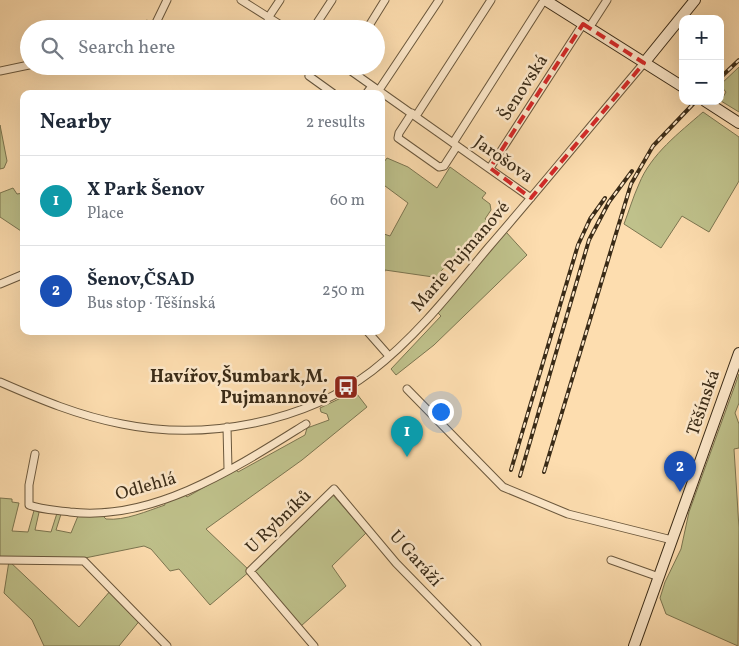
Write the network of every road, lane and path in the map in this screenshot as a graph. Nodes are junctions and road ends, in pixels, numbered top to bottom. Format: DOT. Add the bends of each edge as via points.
graph roads {
  1 [pos="167,0"];
  2 [pos="241,0"];
  3 [pos="280,0"];
  4 [pos="332,0"];
  5 [pos="385,0"];
  6 [pos="438,0"];
  7 [pos="491,0"];
  8 [pos="545,0"];
  9 [pos="607,0"];
  10 [pos="695,0"];
  11 [pos="268,18"];
  12 [pos="157,20"];
  13 [pos="271,20"];
  14 [pos="319,20"];
  15 [pos="373,20"];
  16 [pos="586,26"];
  17 [pos="644,63"];
  18 [pos="20,67"];
  19 [pos="0,71"];
  20 [pos="310,75"];
  21 [pos="357,75"];
  22 [pos="679,85"];
  23 [pos="372,86"];
  24 [pos="328,90"];
  25 [pos="369,90"];
  26 [pos="380,90"];
  27 [pos="385,94"];
  28 [pos="711,105"];
  29 [pos="414,115"];
  30 [pos="739,123"];
  31 [pos="455,144"];
  32 [pos="490,168"];
  33 [pos="531,198"];
  34 [pos="20,276"];
  35 [pos="0,284"];
  36 [pos="371,335"];
  37 [pos="739,352"];
  38 [pos="389,356"];
  39 [pos="0,382"];
  40 [pos="407,389"];
  41 [pos="306,424"];
  42 [pos="227,427"];
  43 [pos="35,454"];
  44 [pos="228,469"];
  45 [pos="334,489"];
  46 [pos="672,540"];
  47 [pos="0,560"];
  48 [pos="611,560"];
  49 [pos="659,577"];
  50 [pos="167,646"];
  51 [pos="314,646"];
  52 [pos="477,646"];
  53 [pos="634,646"];
  1 -- 12 [label="street"];
  2 -- 11 [label="street"];
  3 -- 11 [label="street"];
  4 -- 14 [label="street"];
  5 -- 15 [label="street"];
  6 -- 26 [label="street"];
  7 -- 29 [label="street"];
  8 -- 16 [label="main road"];
  8 -- 31 [label="street"];
  9 -- 16 [label="street, Šenovská"];
  10 -- 17 [label="main road"];
  11 -- 13 [label="street"];
  16 -- 17 [label="main road"];
  16 -- 32 [label="street, Šenovská"];
  17 -- 22 [label="main road"];
  17 -- 33 [label="street, Marie Pujmanové"];
  18 -- 19 [label="street"];
  20 -- 24 [label="street"];
  21 -- 23 [label="street, Jarošova"];
  23 -- 25 [label="street"];
  23 -- 26 [label="street, Jarošova"];
  27 -- 29 [label="street, Jarošova"];
  28 -- 30 [label="main road"];
  29 -- 31 [label="street, Jarošova"];
  29 -- 31 [label="street, Jarošova" via="398,138 439,167 444,166"];
  31 -- 32 [label="street, Jarošova"];
  32 -- 33 [label="street, Jarošova"];
  33 -- 38 [label="street, Marie Pujmanové" via="427,320"];
  34 -- 35 [label="street"];
  36 -- 38 [label="street"];
  37 -- 46 [label="main road, Těšínská"];
  38 -- 42 [label="street, Marie Pujmanové" via="355,382 298,410 264,421"];
  39 -- 42 [label="street, Marie Pujmanové" via="73,412 128,426 189,430"];
  40 -- 46 [label="street" via="502,487 568,514"];
  41 -- 44 [label="street, Odlehlá"];
  42 -- 44 [label="street"];
  43 -- 44 [label="street, Odlehlá" via="29,505 74,512 108,513 145,505 195,488"];
  45 -- 51 [label="street, U Rybníků" via="250,571"];
  45 -- 52 [label="street, U Garáží" via="396,562"];
  46 -- 49 [label="main road, Těšínská"];
  47 -- 50 [label="street" via="84,560"];
  48 -- 49 [label="street"];
  49 -- 53 [label="main road, Těšínská"];
}
